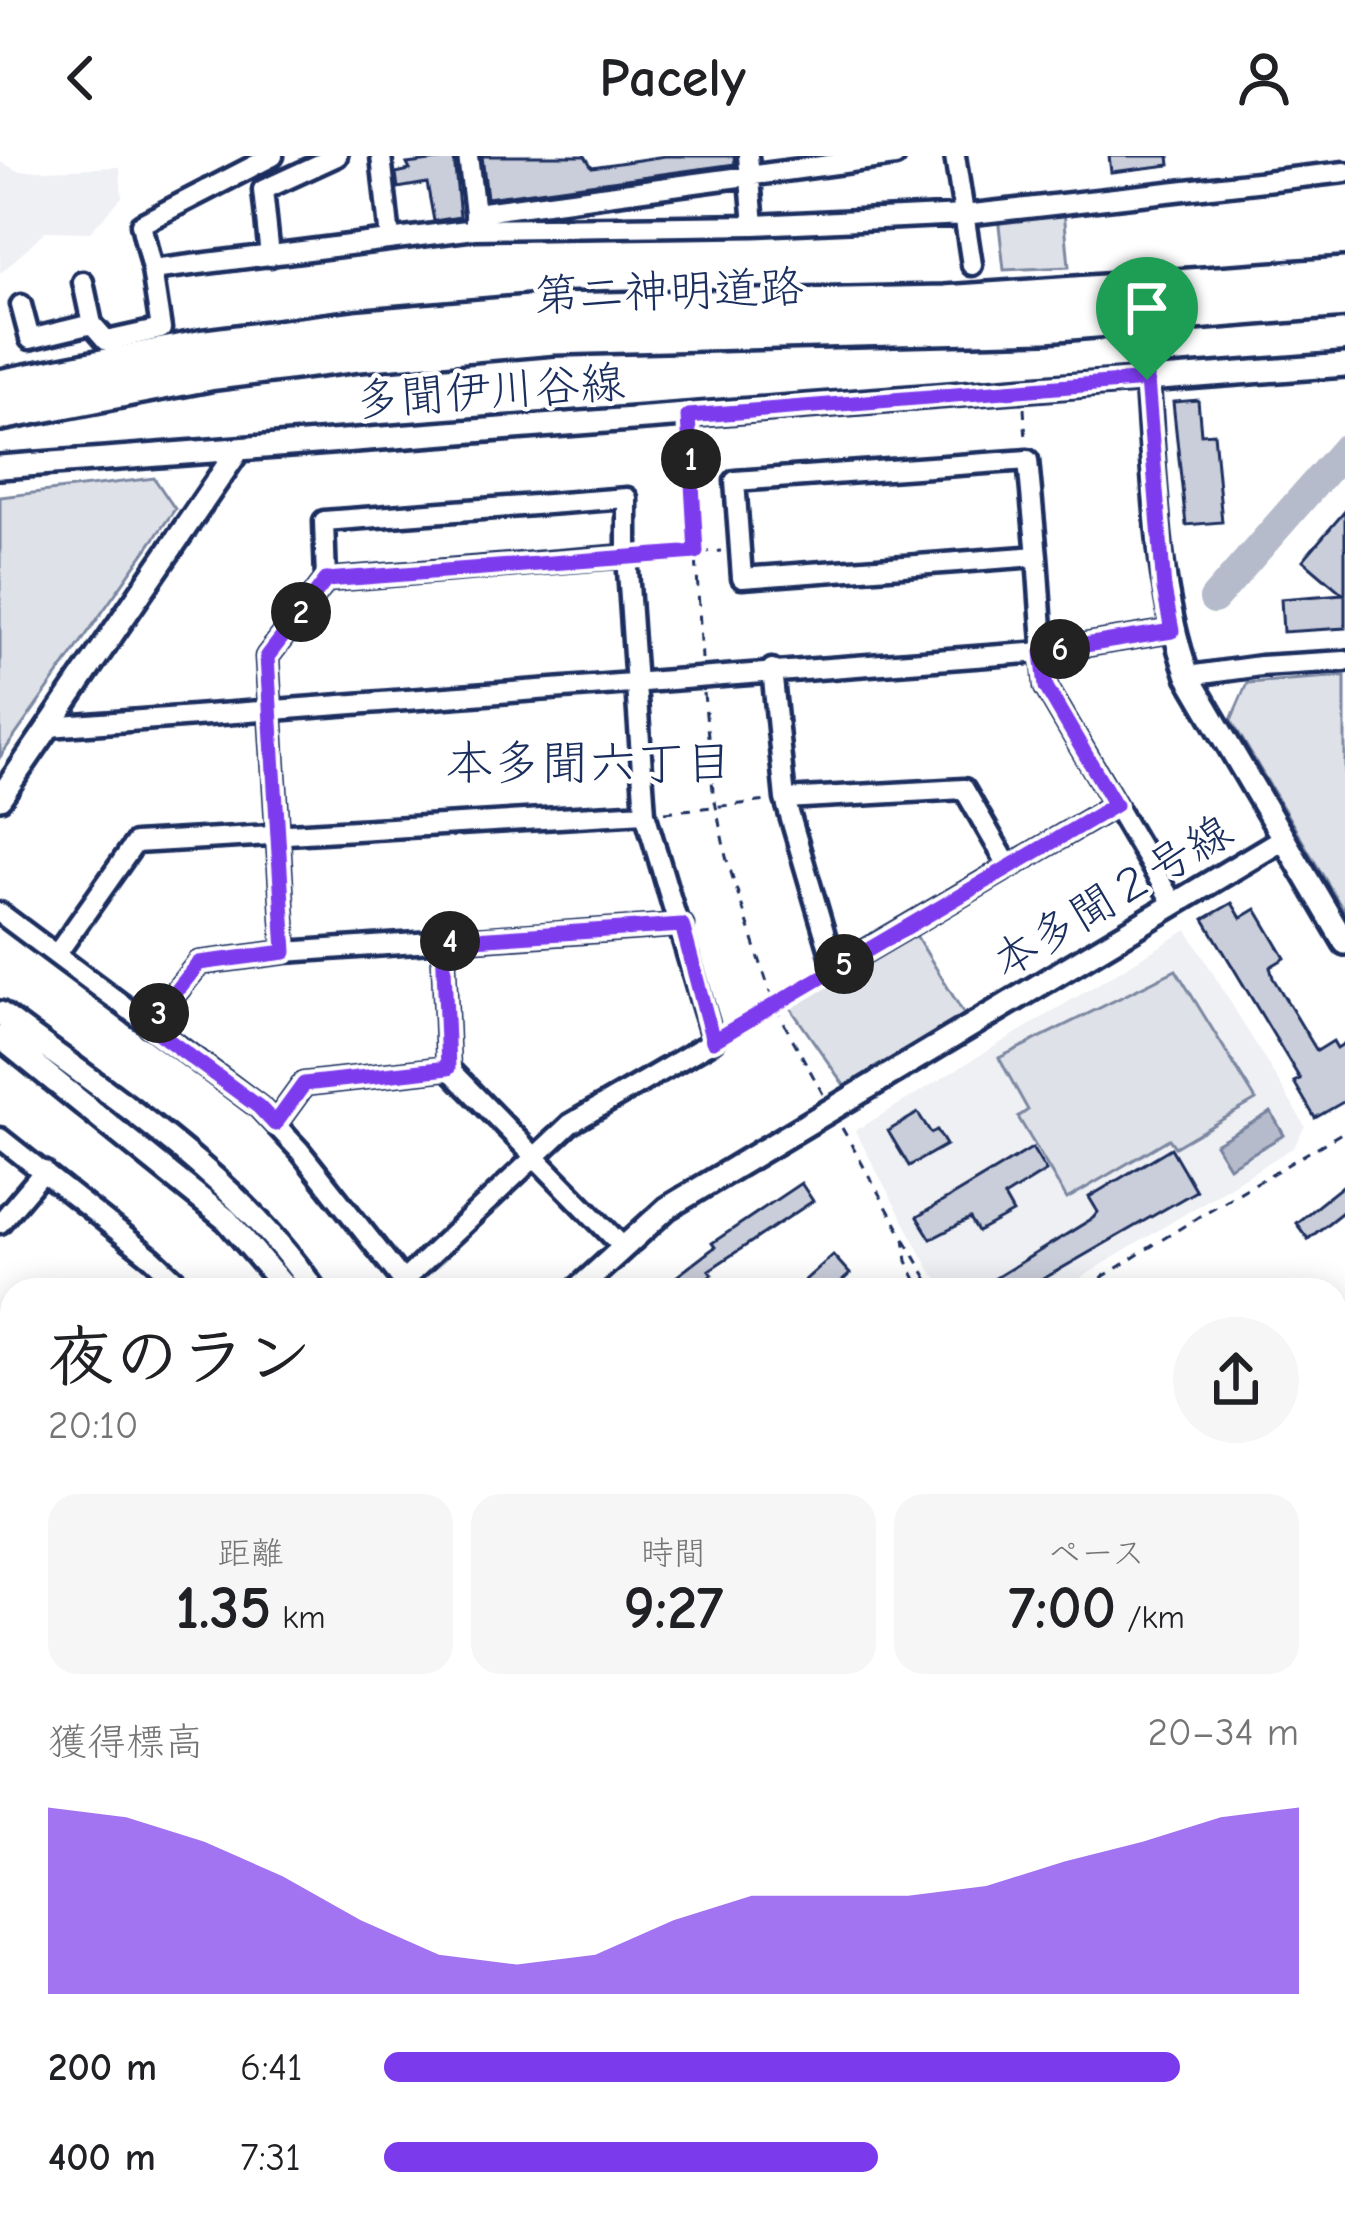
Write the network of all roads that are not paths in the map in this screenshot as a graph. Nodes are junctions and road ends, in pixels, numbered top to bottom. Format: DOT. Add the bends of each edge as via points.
graph roads {
  1 [pos="273,156"];
  2 [pos="337,156"];
  3 [pos="381,156"];
  4 [pos="467,156"];
  5 [pos="895,156"];
  6 [pos="955,156"];
  7 [pos="750,166"];
  8 [pos="1345,172"];
  9 [pos="964,215"];
  10 [pos="475,221"];
  11 [pos="754,225"];
  12 [pos="390,239"];
  13 [pos="270,256"];
  14 [pos="972,265"];
  15 [pos="152,270"];
  16 [pos="1345,275"];
  17 [pos="83,282"];
  18 [pos="1345,300"];
  19 [pos="21,305"];
  20 [pos="92,324"];
  21 [pos="1345,364"];
  22 [pos="1147,380"];
  23 [pos="0,387"];
  24 [pos="0,413"];
  25 [pos="239,449"];
  26 [pos="0,467"];
  27 [pos="626,556"];
  28 [pos="1037,556"];
  29 [pos="326,580"];
  30 [pos="1172,631"];
  31 [pos="1042,652"];
  32 [pos="1345,661"];
  33 [pos="772,669"];
  34 [pos="1187,676"];
  35 [pos="637,684"];
  36 [pos="272,708"];
  37 [pos="49,727"];
  38 [pos="0,798"];
  39 [pos="785,799"];
  40 [pos="1115,805"];
  41 [pos="646,813"];
  42 [pos="279,833"];
  43 [pos="1283,839"];
  44 [pos="1009,867"];
  45 [pos="1174,905"];
  46 [pos="0,913"];
  47 [pos="682,925"];
  48 [pos="443,941"];
  49 [pos="1345,944"];
  50 [pos="285,952"];
  51 [pos="56,955"];
  52 [pos="0,1013"];
  53 [pos="149,1026"];
  54 [pos="0,1037"];
  55 [pos="448,1068"];
  56 [pos="275,1124"];
  57 [pos="0,1138"];
  58 [pos="531,1156"];
  59 [pos="44,1171"];
  60 [pos="0,1223"];
  61 [pos="622,1246"];
  62 [pos="172,1278"];
  63 [pos="277,1278"];
  64 [pos="306,1278"];
  65 [pos="401,1278"];
  66 [pos="406,1278"];
  67 [pos="589,1278"];
  1 -- 15 [label="street" via="141,224"];
  2 -- 13 [label="street" via="263,190"];
  3 -- 12 [label="street"];
  4 -- 10 [label="street"];
  5 -- 7 [label="street"];
  6 -- 9 [label="street"];
  7 -- 10 [label="street"];
  7 -- 11 [label="street"];
  8 -- 9 [label="street"];
  9 -- 11 [label="street"];
  9 -- 14 [label="street"];
  10 -- 11 [label="street"];
  10 -- 12 [label="street"];
  12 -- 13 [label="street"];
  13 -- 15 [label="street"];
  15 -- 20 [label="street" via="161,329 107,341"];
  16 -- 23 [label="highway, 第二神明道路" via="1041,299 443,320 205,347"];
  17 -- 20 [label="street"];
  18 -- 24 [label="highway, 第二神明道路" via="1045,324 445,346 208,374"];
  19 -- 20 [label="street" via="30,339"];
  21 -- 22 [label="street, 多聞伊川谷線"];
  22 -- 25 [label="street, 多聞伊川谷線"];
  22 -- 30 [label="street, 本多聞２号線"];
  25 -- 26 [label="street, 多聞伊川谷線"];
  25 -- 37 [label="street"];
  27 -- 29 [label="street"];
  27 -- 29 [label="street" via="627,497 324,521"];
  27 -- 35 [label="street"];
  28 -- 28 [label="street" via="1028,460 735,481 742,578"];
  28 -- 31 [label="street"];
  29 -- 36 [label="street" via="267,657"];
  30 -- 31 [label="street"];
  30 -- 34 [label="street, 本多聞２号線"];
  31 -- 33 [label="street"];
  31 -- 40 [label="street" via="1046,687"];
  32 -- 34 [label="street"];
  33 -- 35 [label="street"];
  33 -- 39 [label="street"];
  34 -- 43 [label="street, 本多聞２号線"];
  35 -- 36 [label="street"];
  35 -- 41 [label="street"];
  36 -- 37 [label="street"];
  36 -- 42 [label="street"];
  37 -- 38 [label="street"];
  39 -- 44 [label="street" via="964,789"];
  39 -- 44 [label="street" via="836,969"];
  40 -- 44 [label="street"];
  40 -- 45 [label="street"];
  41 -- 42 [label="street"];
  41 -- 47 [label="street"];
  42 -- 50 [label="street"];
  42 -- 51 [label="street" via="135,843"];
  43 -- 45 [label="street, 本多聞２号線"];
  43 -- 49 [label="street"];
  45 -- 61 [label="street, 本多聞２号線" via="667,1208"];
  46 -- 51 [label="street"];
  47 -- 48 [label="street"];
  47 -- 58 [label="street" via="713,1041 570,1124"];
  48 -- 50 [label="street"];
  48 -- 55 [label="street"];
  50 -- 53 [label="street" via="199,963"];
  51 -- 53 [label="street"];
  52 -- 64 [label="street" via="171,1142 287,1250"];
  53 -- 56 [label="street"];
  54 -- 63 [label="street" via="227,1220"];
  55 -- 56 [label="street" via="304,1084"];
  55 -- 58 [label="street"];
  56 -- 65 [label="street"];
  57 -- 59 [label="street"];
  58 -- 61 [label="street"];
  58 -- 66 [label="street"];
  59 -- 60 [label="street"];
  59 -- 62 [label="street"];
  61 -- 67 [label="street, 本多聞２号線"];
}
